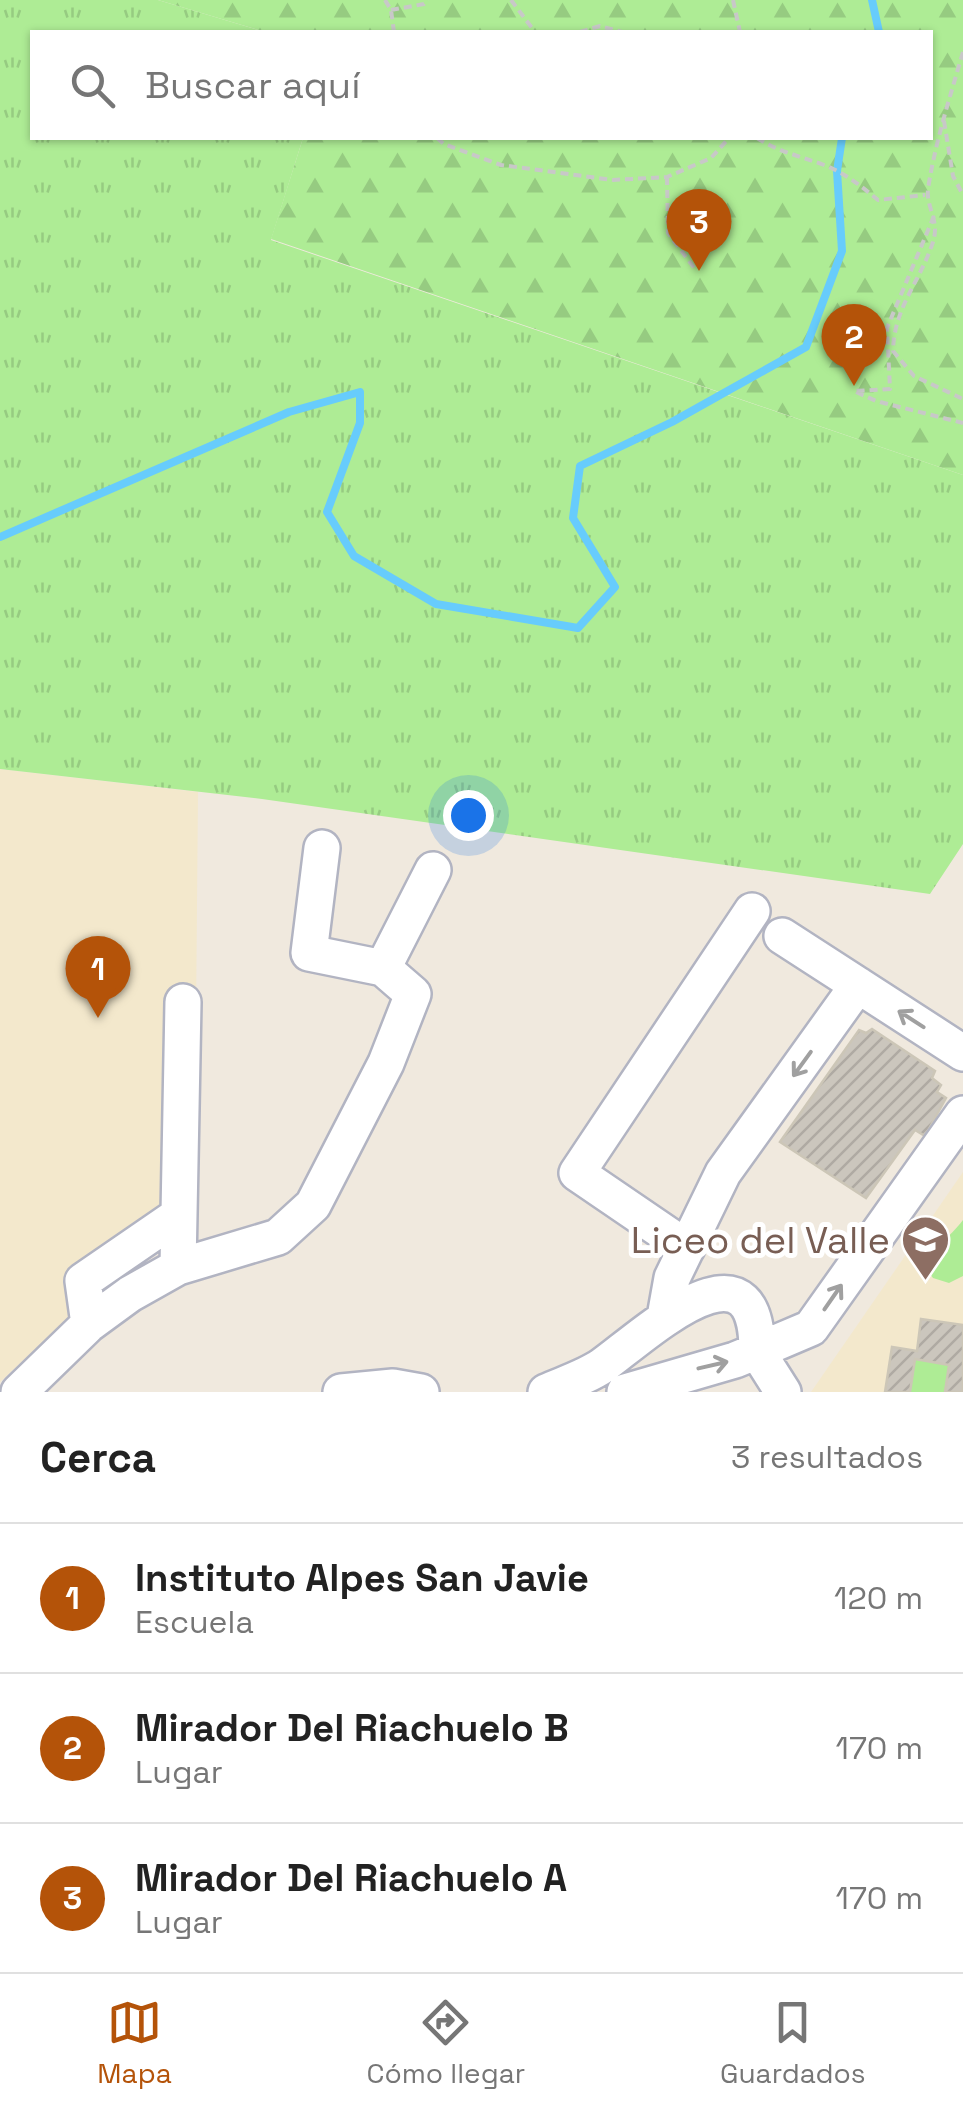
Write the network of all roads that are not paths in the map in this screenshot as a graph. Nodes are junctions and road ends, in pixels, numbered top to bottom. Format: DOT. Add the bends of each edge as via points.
graph roads {
  1 [pos="322,848"];
  2 [pos="434,870"];
  3 [pos="752,911"];
  4 [pos="782,936"];
  5 [pos="383,968"];
  6 [pos="858,985"];
  7 [pos="183,1002"];
  8 [pos="963,1053"];
  9 [pos="963,1114"];
  10 [pos="180,1215"];
  11 [pos="687,1248"];
  12 [pos="178,1267"];
  13 [pos="665,1317"];
  14 [pos="90,1324"];
  15 [pos="756,1350"];
  16 [pos="576,1386"];
  17 [pos="19,1392"];
  18 [pos="341,1392"];
  19 [pos="421,1392"];
  20 [pos="625,1392"];
  21 [pos="783,1392"];
  1 -- 5 [label="street" via="309,953"];
  2 -- 5 [label="street"];
  3 -- 11 [label="street" via="577,1174"];
  4 -- 6 [label="street"];
  5 -- 12 [label="street" via="413,994 386,1062 312,1205 278,1236"];
  8 -- 6 [label="street, one-way"];
  6 -- 11 [label="street, one-way" via="723,1174"];
  7 -- 10 [label="street"];
  15 -- 9 [label="street, one-way" via="811,1328"];
  10 -- 12 [label="street"];
  10 -- 14 [label="street" via="83,1280"];
  11 -- 13 [label="street" via="672,1278"];
  12 -- 14 [label="street"];
  13 -- 15 [label="street" via="709,1294 733,1294 756,1325"];
  13 -- 16 [label="street"];
  14 -- 17 [label="street"];
  20 -- 15 [label="street, one-way"];
  15 -- 21 [label="street"];
  18 -- 19 [label="street"];
}
